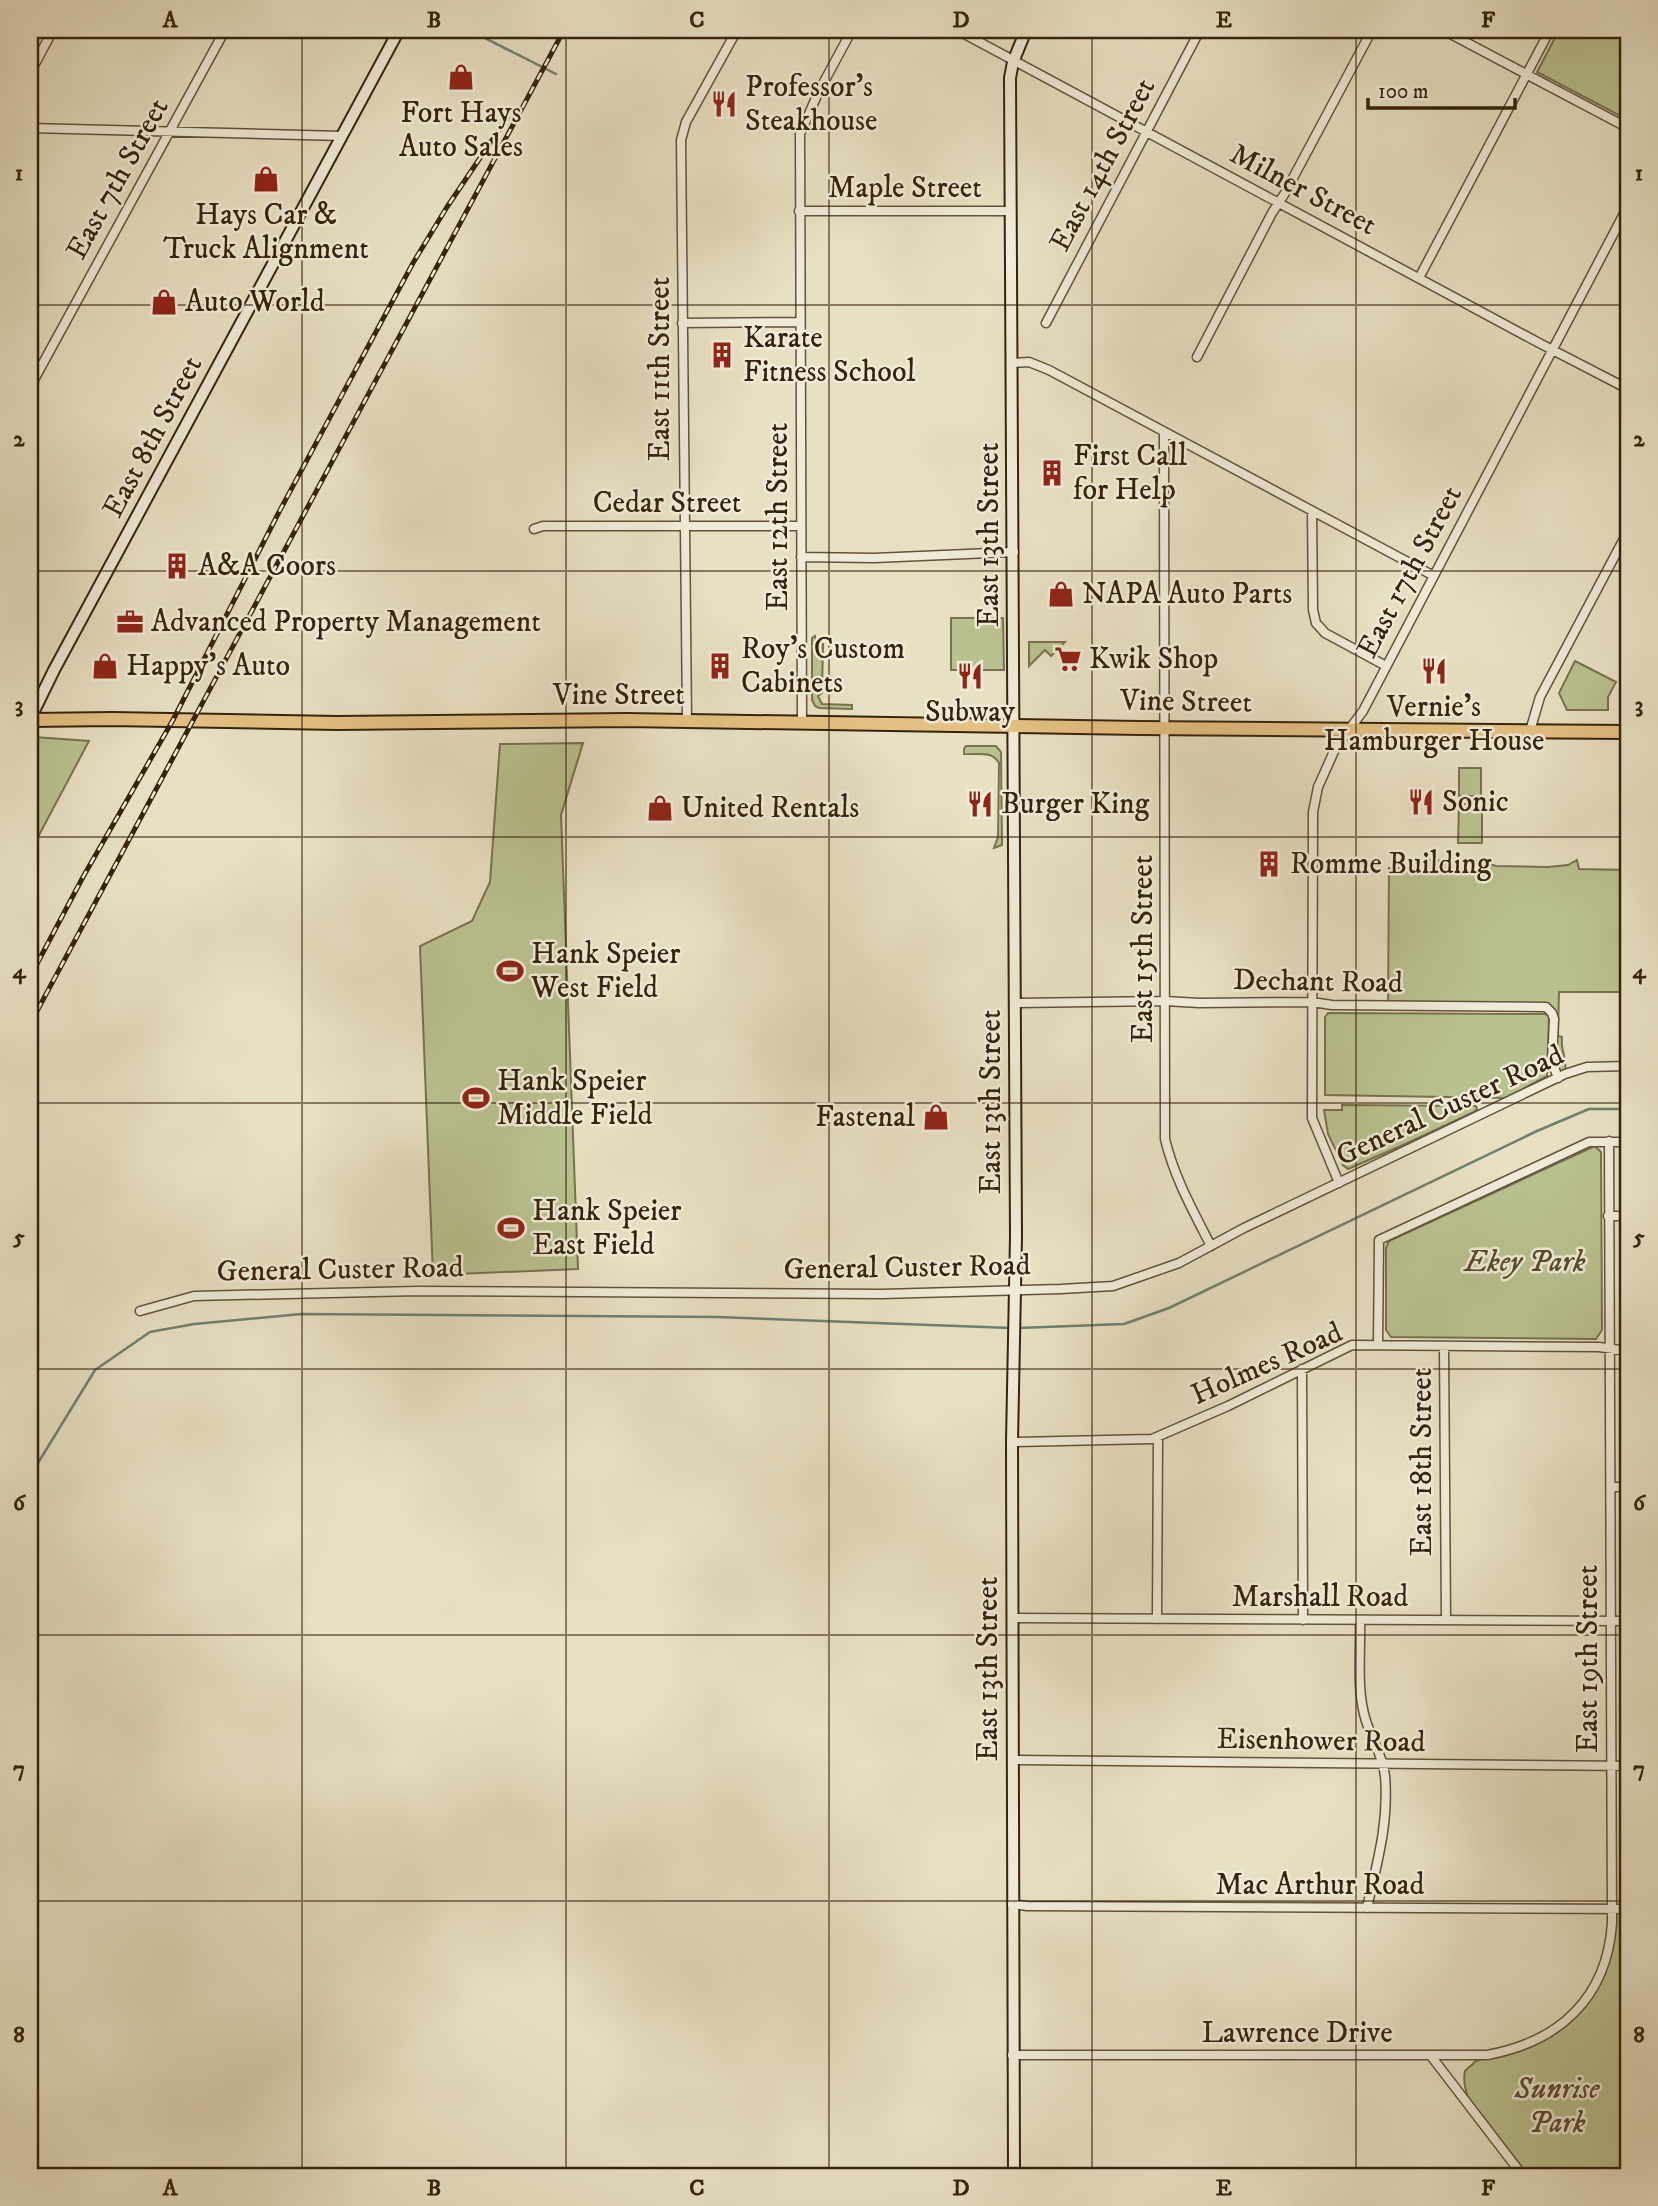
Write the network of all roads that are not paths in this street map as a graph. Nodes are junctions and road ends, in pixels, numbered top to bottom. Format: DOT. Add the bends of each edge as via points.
graph roads {
  1 [pos="53,30"];
  2 [pos="225,30"];
  3 [pos="399,30"];
  4 [pos="737,30"];
  5 [pos="852,30"];
  6 [pos="957,30"];
  7 [pos="1026,30"];
  8 [pos="1200,30"];
  9 [pos="1372,30"];
  10 [pos="1443,30"];
  11 [pos="1550,30"];
  12 [pos="1013,62"];
  13 [pos="30,73"];
  14 [pos="1527,75"];
  15 [pos="30,128"];
  16 [pos="1628,128"];
  17 [pos="171,131"];
  18 [pos="1146,132"];
  19 [pos="342,136"];
  20 [pos="1279,202"];
  21 [pos="1628,206"];
  22 [pos="799,211"];
  23 [pos="1011,211"];
  24 [pos="1419,278"];
  25 [pos="800,322"];
  26 [pos="682,323"];
  27 [pos="1046,323"];
  28 [pos="1553,350"];
  29 [pos="1197,357"];
  30 [pos="1013,363"];
  31 [pos="30,387"];
  32 [pos="1628,390"];
  33 [pos="1164,432"];
  34 [pos="1312,511"];
  35 [pos="684,526"];
  36 [pos="801,526"];
  37 [pos="534,529"];
  38 [pos="1628,530"];
  39 [pos="1014,552"];
  40 [pos="801,557"];
  41 [pos="1434,576"];
  42 [pos="1386,666"];
  43 [pos="30,720"];
  44 [pos="687,721"];
  45 [pos="802,723"];
  46 [pos="1014,726"];
  47 [pos="1165,728"];
  48 [pos="1351,729"];
  49 [pos="1531,731"];
  50 [pos="1628,732"];
  51 [pos="1166,1001"];
  52 [pos="1312,1002"];
  53 [pos="1015,1003"];
  54 [pos="1628,1066"];
  55 [pos="1558,1077"];
  56 [pos="1609,1141"];
  57 [pos="1628,1142"];
  58 [pos="1339,1183"];
  59 [pos="1608,1216"];
  60 [pos="1628,1216"];
  61 [pos="1210,1246"];
  62 [pos="1015,1290"];
  63 [pos="140,1311"];
  64 [pos="1378,1345"];
  65 [pos="1444,1346"];
  66 [pos="1609,1349"];
  67 [pos="1628,1351"];
  68 [pos="1302,1369"];
  69 [pos="1158,1438"];
  70 [pos="1012,1442"];
  71 [pos="1611,1487"];
  72 [pos="1628,1487"];
  73 [pos="1012,1618"];
  74 [pos="1157,1619"];
  75 [pos="1303,1620"];
  76 [pos="1360,1620"];
  77 [pos="1446,1620"];
  78 [pos="1611,1621"];
  79 [pos="1628,1621"];
  80 [pos="1012,1760"];
  81 [pos="1383,1764"];
  82 [pos="1611,1766"];
  83 [pos="1628,1766"];
  84 [pos="1012,1904"];
  85 [pos="1367,1909"];
  86 [pos="1612,1909"];
  87 [pos="1628,1909"];
  88 [pos="1012,2055"];
  89 [pos="1431,2056"];
  90 [pos="1014,2176"];
  91 [pos="1523,2176"];
  1 -- 13 [label="street"];
  2 -- 17 [label="street, East 7th Street"];
  3 -- 19 [label="street, East 8th Street"];
  4 -- 26 [label="street, East 11th Street" via="686,122 681,140"];
  5 -- 22 [label="street, East 12th Street" via="800,134"];
  6 -- 12 [label="street, Milner Street"];
  7 -- 12 [label="street, East 13th Street"];
  8 -- 18 [label="street, East 14th Street"];
  9 -- 20 [label="street"];
  10 -- 14 [label="street"];
  11 -- 14 [label="street"];
  12 -- 18 [label="street, Milner Street"];
  12 -- 23 [label="street, East 13th Street"];
  14 -- 16 [label="street"];
  14 -- 24 [label="street"];
  15 -- 17 [label="street"];
  17 -- 19 [label="street"];
  17 -- 31 [label="street, East 7th Street"];
  18 -- 20 [label="street, Milner Street"];
  18 -- 27 [label="street, East 14th Street"];
  19 -- 43 [label="street, East 8th Street"];
  20 -- 24 [label="street, Milner Street"];
  20 -- 29 [label="street"];
  21 -- 28 [label="street, East 17th Street"];
  22 -- 23 [label="street, Maple Street"];
  22 -- 25 [label="street, East 12th Street"];
  23 -- 30 [label="street, East 13th Street"];
  24 -- 28 [label="street, Milner Street"];
  25 -- 26 [label="street"];
  25 -- 36 [label="street, East 12th Street"];
  26 -- 35 [label="street, East 11th Street"];
  28 -- 32 [label="street, Milner Street"];
  28 -- 41 [label="street, East 17th Street"];
  30 -- 33 [label="street" via="1038,364"];
  30 -- 39 [label="street, East 13th Street"];
  33 -- 34 [label="street"];
  33 -- 47 [label="street, East 15th Street"];
  34 -- 41 [label="street"];
  34 -- 42 [label="street" via="1316,623 1325,633"];
  35 -- 36 [label="street, Cedar Street"];
  35 -- 37 [label="street, Cedar Street"];
  35 -- 44 [label="street, East 11th Street"];
  36 -- 40 [label="street, East 12th Street"];
  38 -- 49 [label="street" via="1540,697"];
  39 -- 40 [label="street"];
  39 -- 46 [label="street, East 13th Street"];
  40 -- 45 [label="street, East 12th Street"];
  41 -- 42 [label="street, East 17th Street"];
  42 -- 48 [label="street, East 17th Street"];
  43 -- 44 [label="main road, Vine Street"];
  44 -- 45 [label="main road, Vine Street"];
  45 -- 46 [label="main road, Vine Street"];
  46 -- 47 [label="main road, Vine Street"];
  46 -- 53 [label="street, East 13th Street"];
  47 -- 48 [label="main road, Vine Street"];
  47 -- 51 [label="street, East 15th Street"];
  48 -- 49 [label="main road, Vine Street"];
  48 -- 52 [label="street, East 17th Street" via="1336,747 1315,797"];
  49 -- 50 [label="main road, Vine Street"];
  51 -- 52 [label="street, Dechant Road"];
  51 -- 53 [label="street, Dechant Road"];
  51 -- 61 [label="street, East 15th Street" via="1165,1139 1178,1181"];
  52 -- 55 [label="street, Dechant Road" via="1546,1007 1554,1019 1552,1062"];
  52 -- 58 [label="street, East 17th Street" via="1312,1118"];
  53 -- 62 [label="street, East 13th Street"];
  54 -- 55 [label="street, General Custer Road" via="1587,1068"];
  55 -- 58 [label="street, General Custer Road"];
  56 -- 57 [label="street"];
  56 -- 59 [label="street, East 19th Street"];
  56 -- 64 [label="street" via="1589,1142 1379,1240"];
  58 -- 61 [label="street, General Custer Road"];
  59 -- 60 [label="street"];
  59 -- 66 [label="street, East 19th Street"];
  61 -- 62 [label="street, General Custer Road" via="1179,1263 1113,1286"];
  62 -- 63 [label="street, General Custer Road" via="882,1294 418,1290 194,1296"];
  62 -- 70 [label="street, East 13th Street"];
  64 -- 65 [label="street, Holmes Road"];
  64 -- 68 [label="street, Holmes Road" via="1352,1345"];
  65 -- 66 [label="street, Holmes Road"];
  65 -- 77 [label="street, East 18th Street"];
  66 -- 67 [label="street, Holmes Road"];
  66 -- 71 [label="street, East 19th Street"];
  68 -- 69 [label="street, Holmes Road"];
  68 -- 75 [label="street"];
  69 -- 70 [label="street, Holmes Road"];
  69 -- 74 [label="street"];
  70 -- 73 [label="street, East 13th Street"];
  71 -- 72 [label="street"];
  71 -- 78 [label="street, East 19th Street"];
  73 -- 74 [label="street, Marshall Road"];
  73 -- 80 [label="street, East 13th Street"];
  74 -- 75 [label="street, Marshall Road"];
  75 -- 76 [label="street, Marshall Road"];
  76 -- 77 [label="street, Marshall Road"];
  76 -- 81 [label="street" via="1361,1700"];
  77 -- 78 [label="street, Marshall Road"];
  78 -- 79 [label="street, Marshall Road"];
  78 -- 82 [label="street, East 19th Street"];
  80 -- 81 [label="street, Eisenhower Road"];
  80 -- 84 [label="street, East 13th Street"];
  81 -- 82 [label="street, Eisenhower Road"];
  81 -- 85 [label="street" via="1385,1830"];
  82 -- 83 [label="street, Eisenhower Road"];
  82 -- 86 [label="street, East 19th Street"];
  84 -- 85 [label="street, Mac Arthur Road"];
  84 -- 88 [label="street, East 13th Street"];
  85 -- 86 [label="street, Mac Arthur Road"];
  86 -- 87 [label="street, Mac Arthur Road"];
  86 -- 89 [label="street, East 19th Street" via="1604,1970 1586,2000 1559,2026 1542,2038 1502,2052"];
  88 -- 89 [label="street, Lawrence Drive"];
  88 -- 90 [label="street, East 13th Street"];
  89 -- 91 [label="street, Lawrence Drive"];
}
